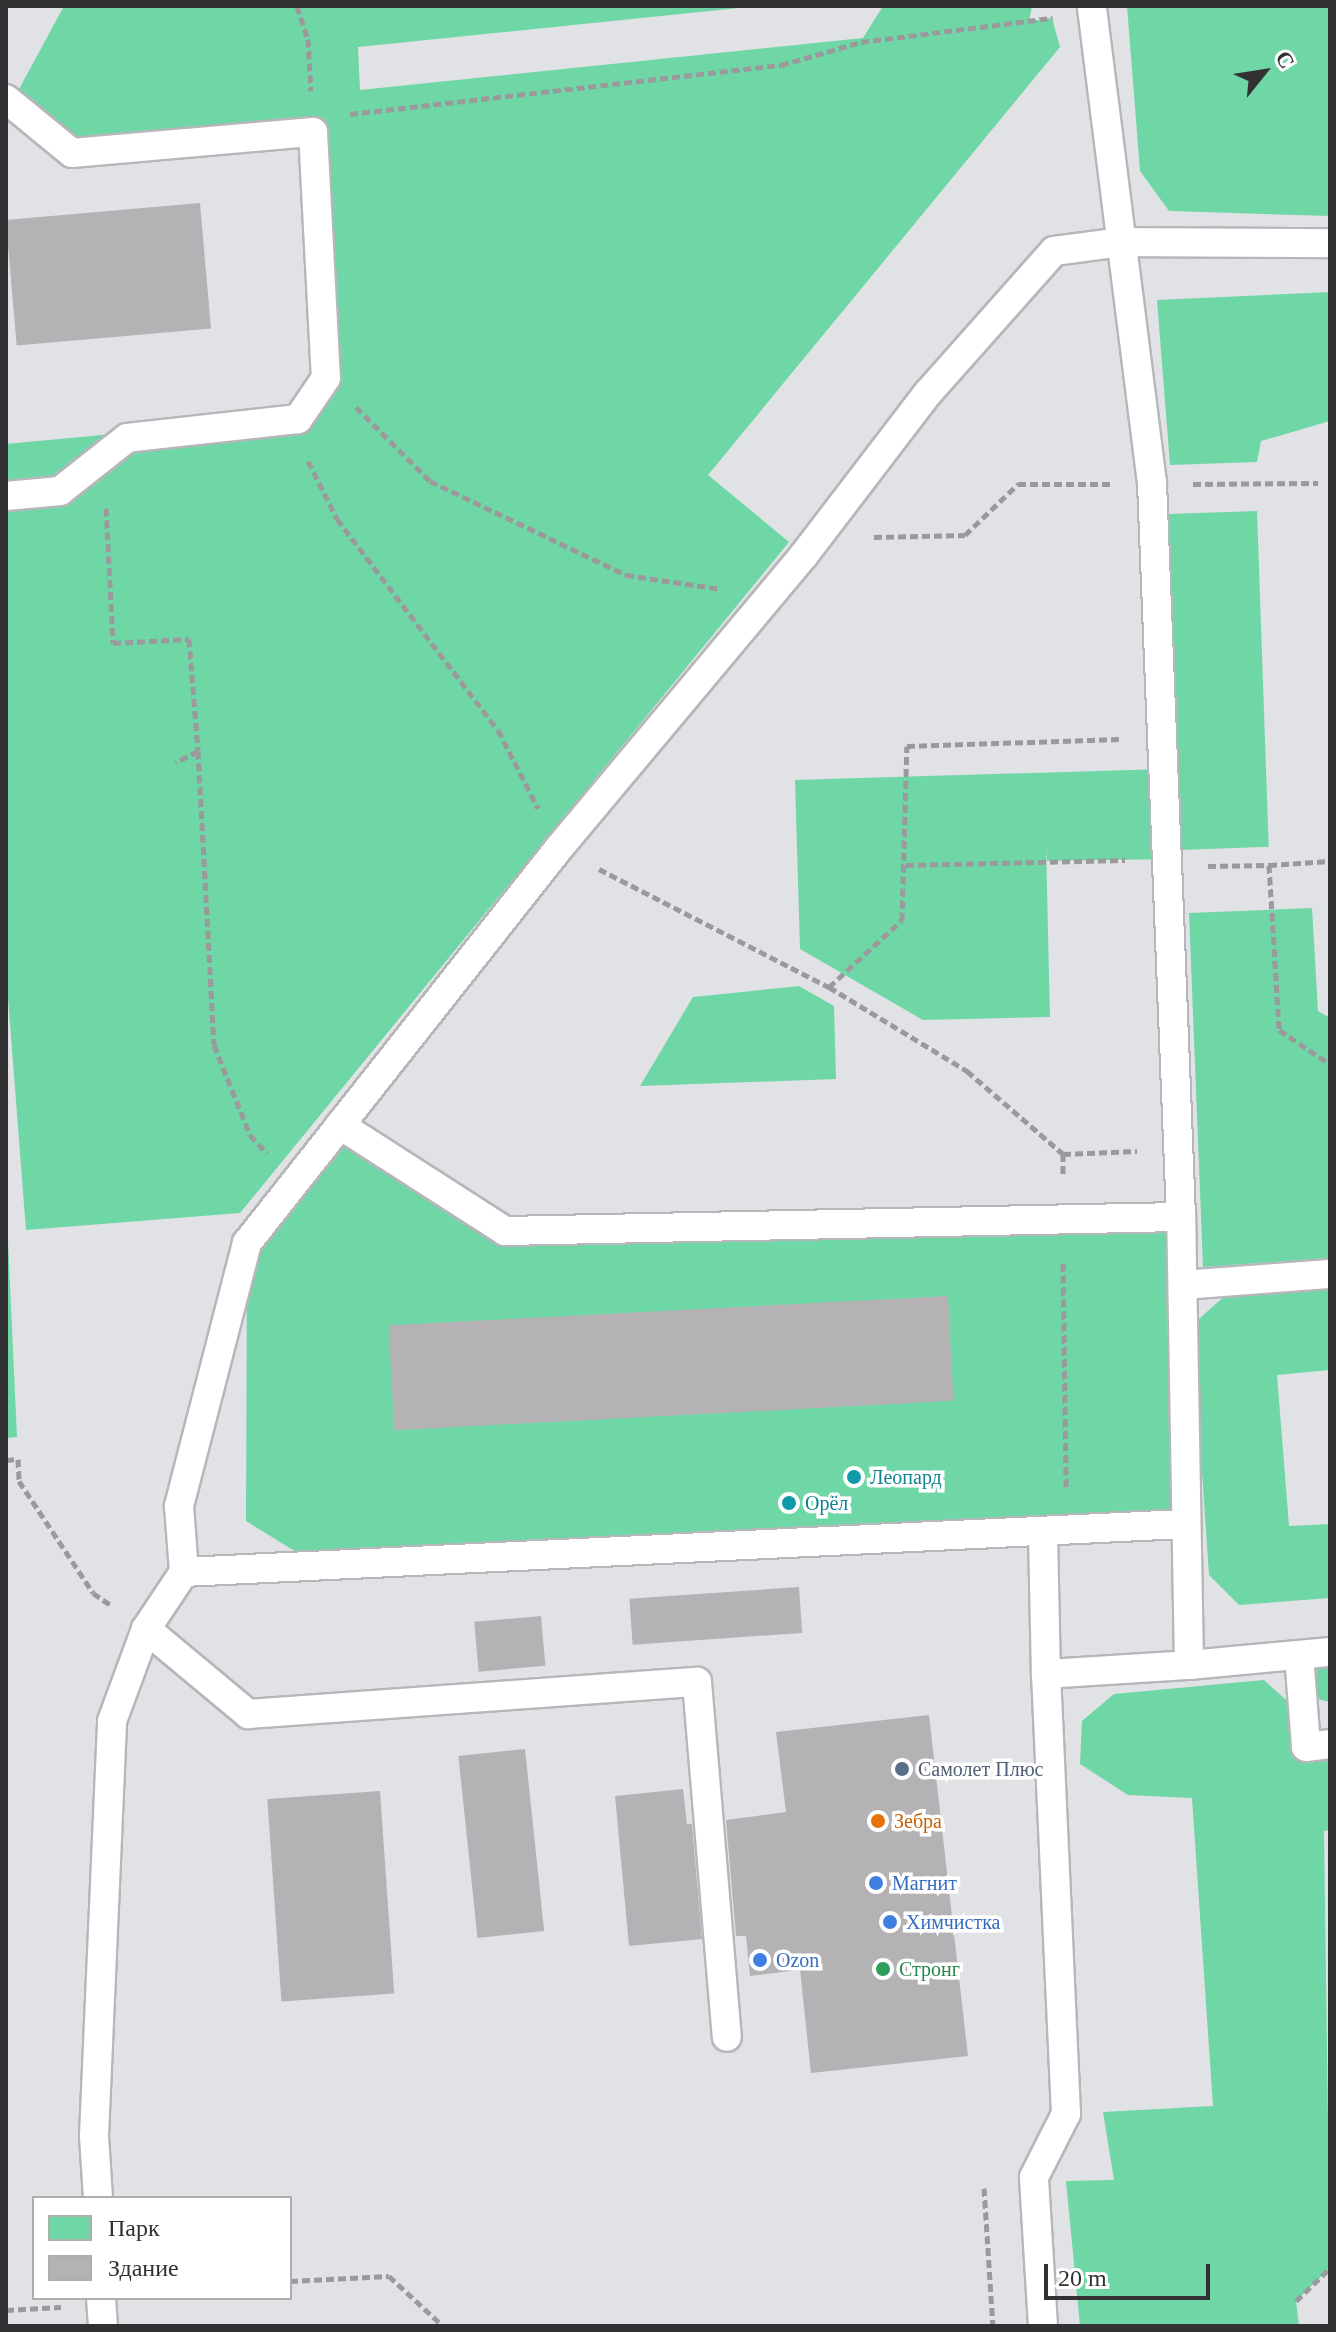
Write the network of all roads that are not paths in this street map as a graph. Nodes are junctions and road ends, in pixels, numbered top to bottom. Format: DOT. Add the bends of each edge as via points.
graph roads {
  1 [pos="1093,9"];
  2 [pos="6,99"];
  3 [pos="1122,242"];
  4 [pos="1330,243"];
  5 [pos="6,496"];
  6 [pos="340,1125"];
  7 [pos="1181,1217"];
  8 [pos="1330,1274"];
  9 [pos="1183,1285"];
  10 [pos="1184,1524"];
  11 [pos="1055,1533"];
  12 [pos="184,1572"];
  13 [pos="146,1629"];
  14 [pos="1330,1652"];
  15 [pos="1299,1655"];
  16 [pos="1189,1665"];
  17 [pos="1046,1674"];
  18 [pos="1330,1744"];
  19 [pos="727,2037"];
  20 [pos="98,2196"];
  21 [pos="1043,2326"];
  1 -- 3 [label="lane"];
  2 -- 5 [label="lane" via="72,153 313,125 326,378 298,419 127,438 60,491"];
  3 -- 4 [label="lane"];
  3 -- 6 [label="lane" via="1054,251 928,393 817,538 559,848"];
  3 -- 7 [label="lane" via="1152,483"];
  6 -- 7 [label="lane" via="505,1231"];
  6 -- 12 [label="lane" via="247,1243 179,1506"];
  7 -- 9 [label="lane"];
  8 -- 9 [label="lane"];
  9 -- 10 [label="lane"];
  10 -- 11 [label="lane"];
  10 -- 16 [label="lane"];
  11 -- 12 [label="lane"];
  11 -- 17 [label="lane"];
  12 -- 13 [label="lane"];
  13 -- 19 [label="lane" via="248,1714 697,1682"];
  13 -- 20 [label="lane" via="112,1721 94,2136"];
  14 -- 15 [label="lane"];
  15 -- 16 [label="lane"];
  15 -- 18 [label="lane" via="1306,1747"];
  16 -- 17 [label="lane"];
  17 -- 21 [label="lane" via="1066,2114 1034,2177"];
}
